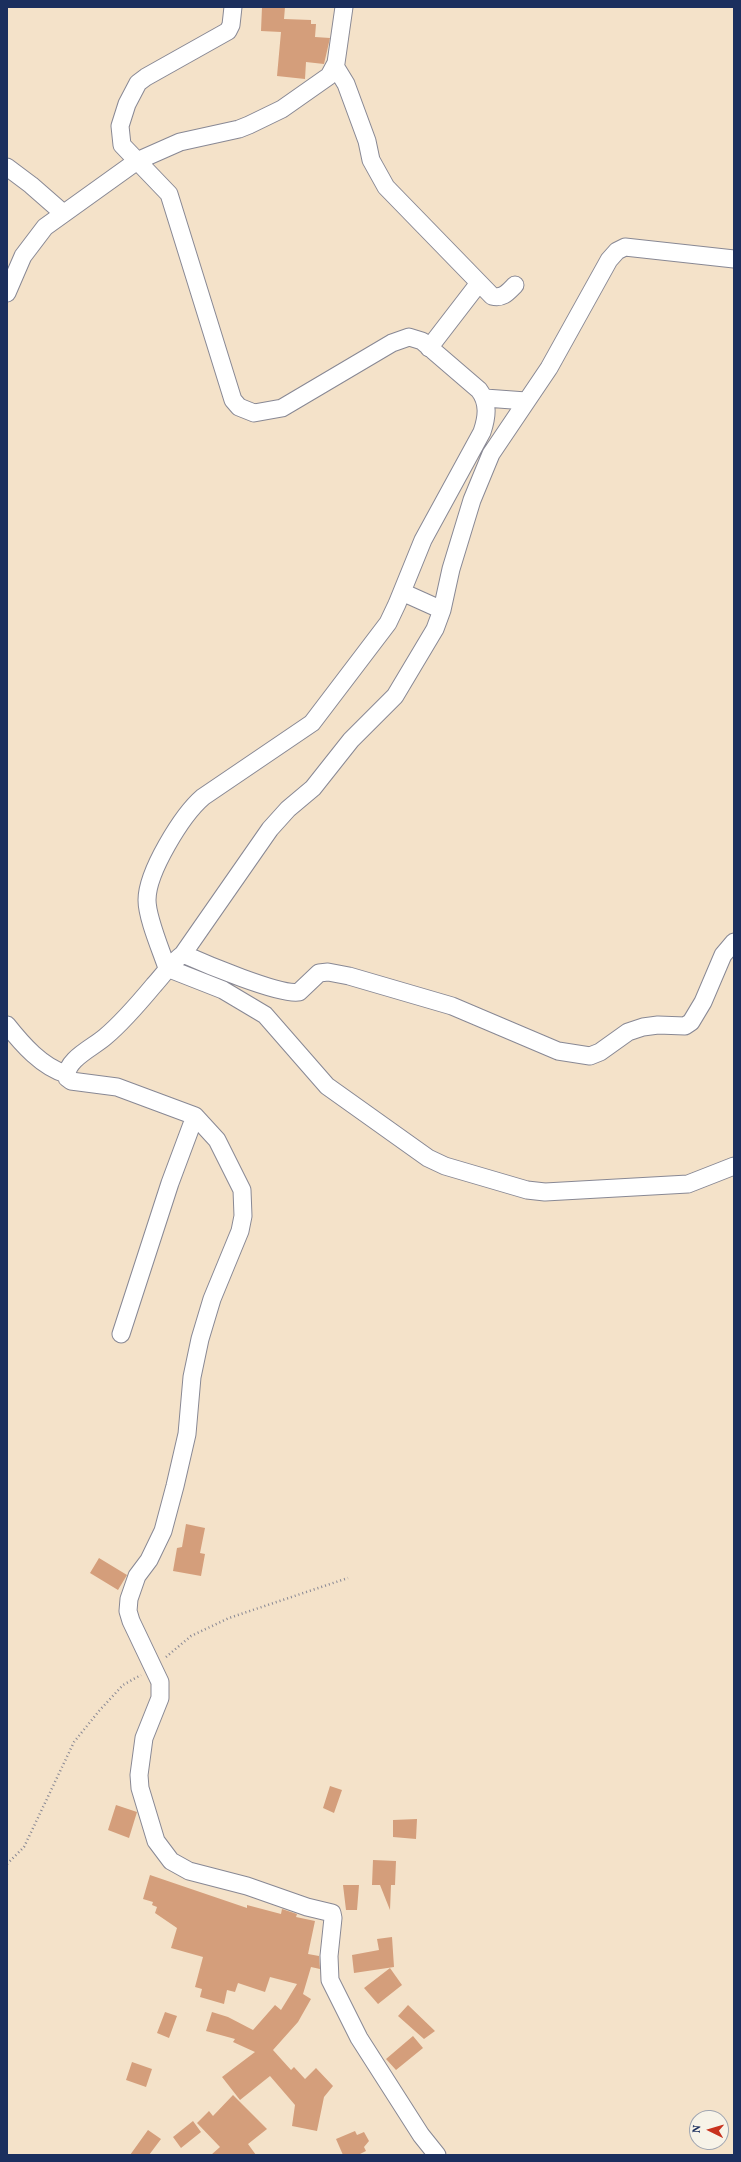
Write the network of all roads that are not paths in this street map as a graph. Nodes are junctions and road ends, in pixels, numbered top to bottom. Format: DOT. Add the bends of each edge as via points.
graph roads {
  1 [pos="233,7"];
  2 [pos="344,7"];
  3 [pos="335,66"];
  4 [pos="137,161"];
  5 [pos="7,167"];
  6 [pos="64,213"];
  7 [pos="734,259"];
  8 [pos="12,264"];
  9 [pos="479,283"];
  10 [pos="515,285"];
  11 [pos="7,292"];
  12 [pos="429,348"];
  13 [pos="485,398"];
  14 [pos="526,401"];
  15 [pos="402,592"];
  16 [pos="442,610"];
  17 [pos="734,942"];
  18 [pos="183,954"];
  19 [pos="167,968"];
  20 [pos="7,1025"];
  21 [pos="66,1074"];
  22 [pos="196,1116"];
  23 [pos="734,1166"];
  24 [pos="121,1334"];
  25 [pos="437,2155"];
  1 -- 4 [label="street" via="228,31 146,76 132,93 123,115 120,137 122,145"];
  2 -- 3 [label="street"];
  3 -- 4 [label="street" via="330,76 309,91 282,109 249,125 180,142"];
  3 -- 9 [label="street" via="346,84 367,141 371,160 386,187"];
  4 -- 6 [label="street"];
  4 -- 12 [label="street" via="169,194 228,387 239,407 254,413 282,408 400,339 416,338"];
  5 -- 6 [label="street"];
  6 -- 8 [label="street" via="45,227"];
  7 -- 14 [label="street" via="625,248 617,251 609,260 548,368"];
  8 -- 11 [label="street"];
  9 -- 10 [label="street" via="492,296 500,298"];
  9 -- 12 [label="street"];
  12 -- 13 [label="street"];
  13 -- 14 [label="street"];
  13 -- 15 [label="street" via="487,415 482,432 423,540"];
  14 -- 16 [label="street" via="491,454 476,488 451,570"];
  15 -- 16 [label="street"];
  15 -- 19 [label="street" via="388,623 312,723 203,797 193,806 165,847 147,900"];
  16 -- 18 [label="street" via="435,629 394,696 351,740 313,788 288,809 270,829"];
  17 -- 18 [label="street" via="719,962 692,1022 685,1026 658,1025 628,1032 590,1056 558,1051 452,1006 348,976 319,973 299,992 288,992 232,974"];
  18 -- 19 [label="street"];
  19 -- 21 [label="street" via="129,1014 106,1037 77,1059"];
  19 -- 23 [label="street" via="223,990 265,1015 327,1086 428,1158 445,1166 527,1190 544,1192 688,1184"];
  20 -- 21 [label="street" via="19,1040 46,1064"];
  21 -- 22 [label="street" via="71,1081 117,1087"];
  22 -- 24 [label="street" via="170,1183"];
  22 -- 25 [label="street" via="217,1140 242,1190 243,1216 235,1246 212,1298 200,1339 192,1377 187,1434 163,1531 149,1560 137,1576 129,1600 128,1611 131,1621 160,1682 160,1698 144,1738 139,1775 140,1788 156,1841 172,1861 189,1871 332,1913 330,1980 359,2038"];
}
